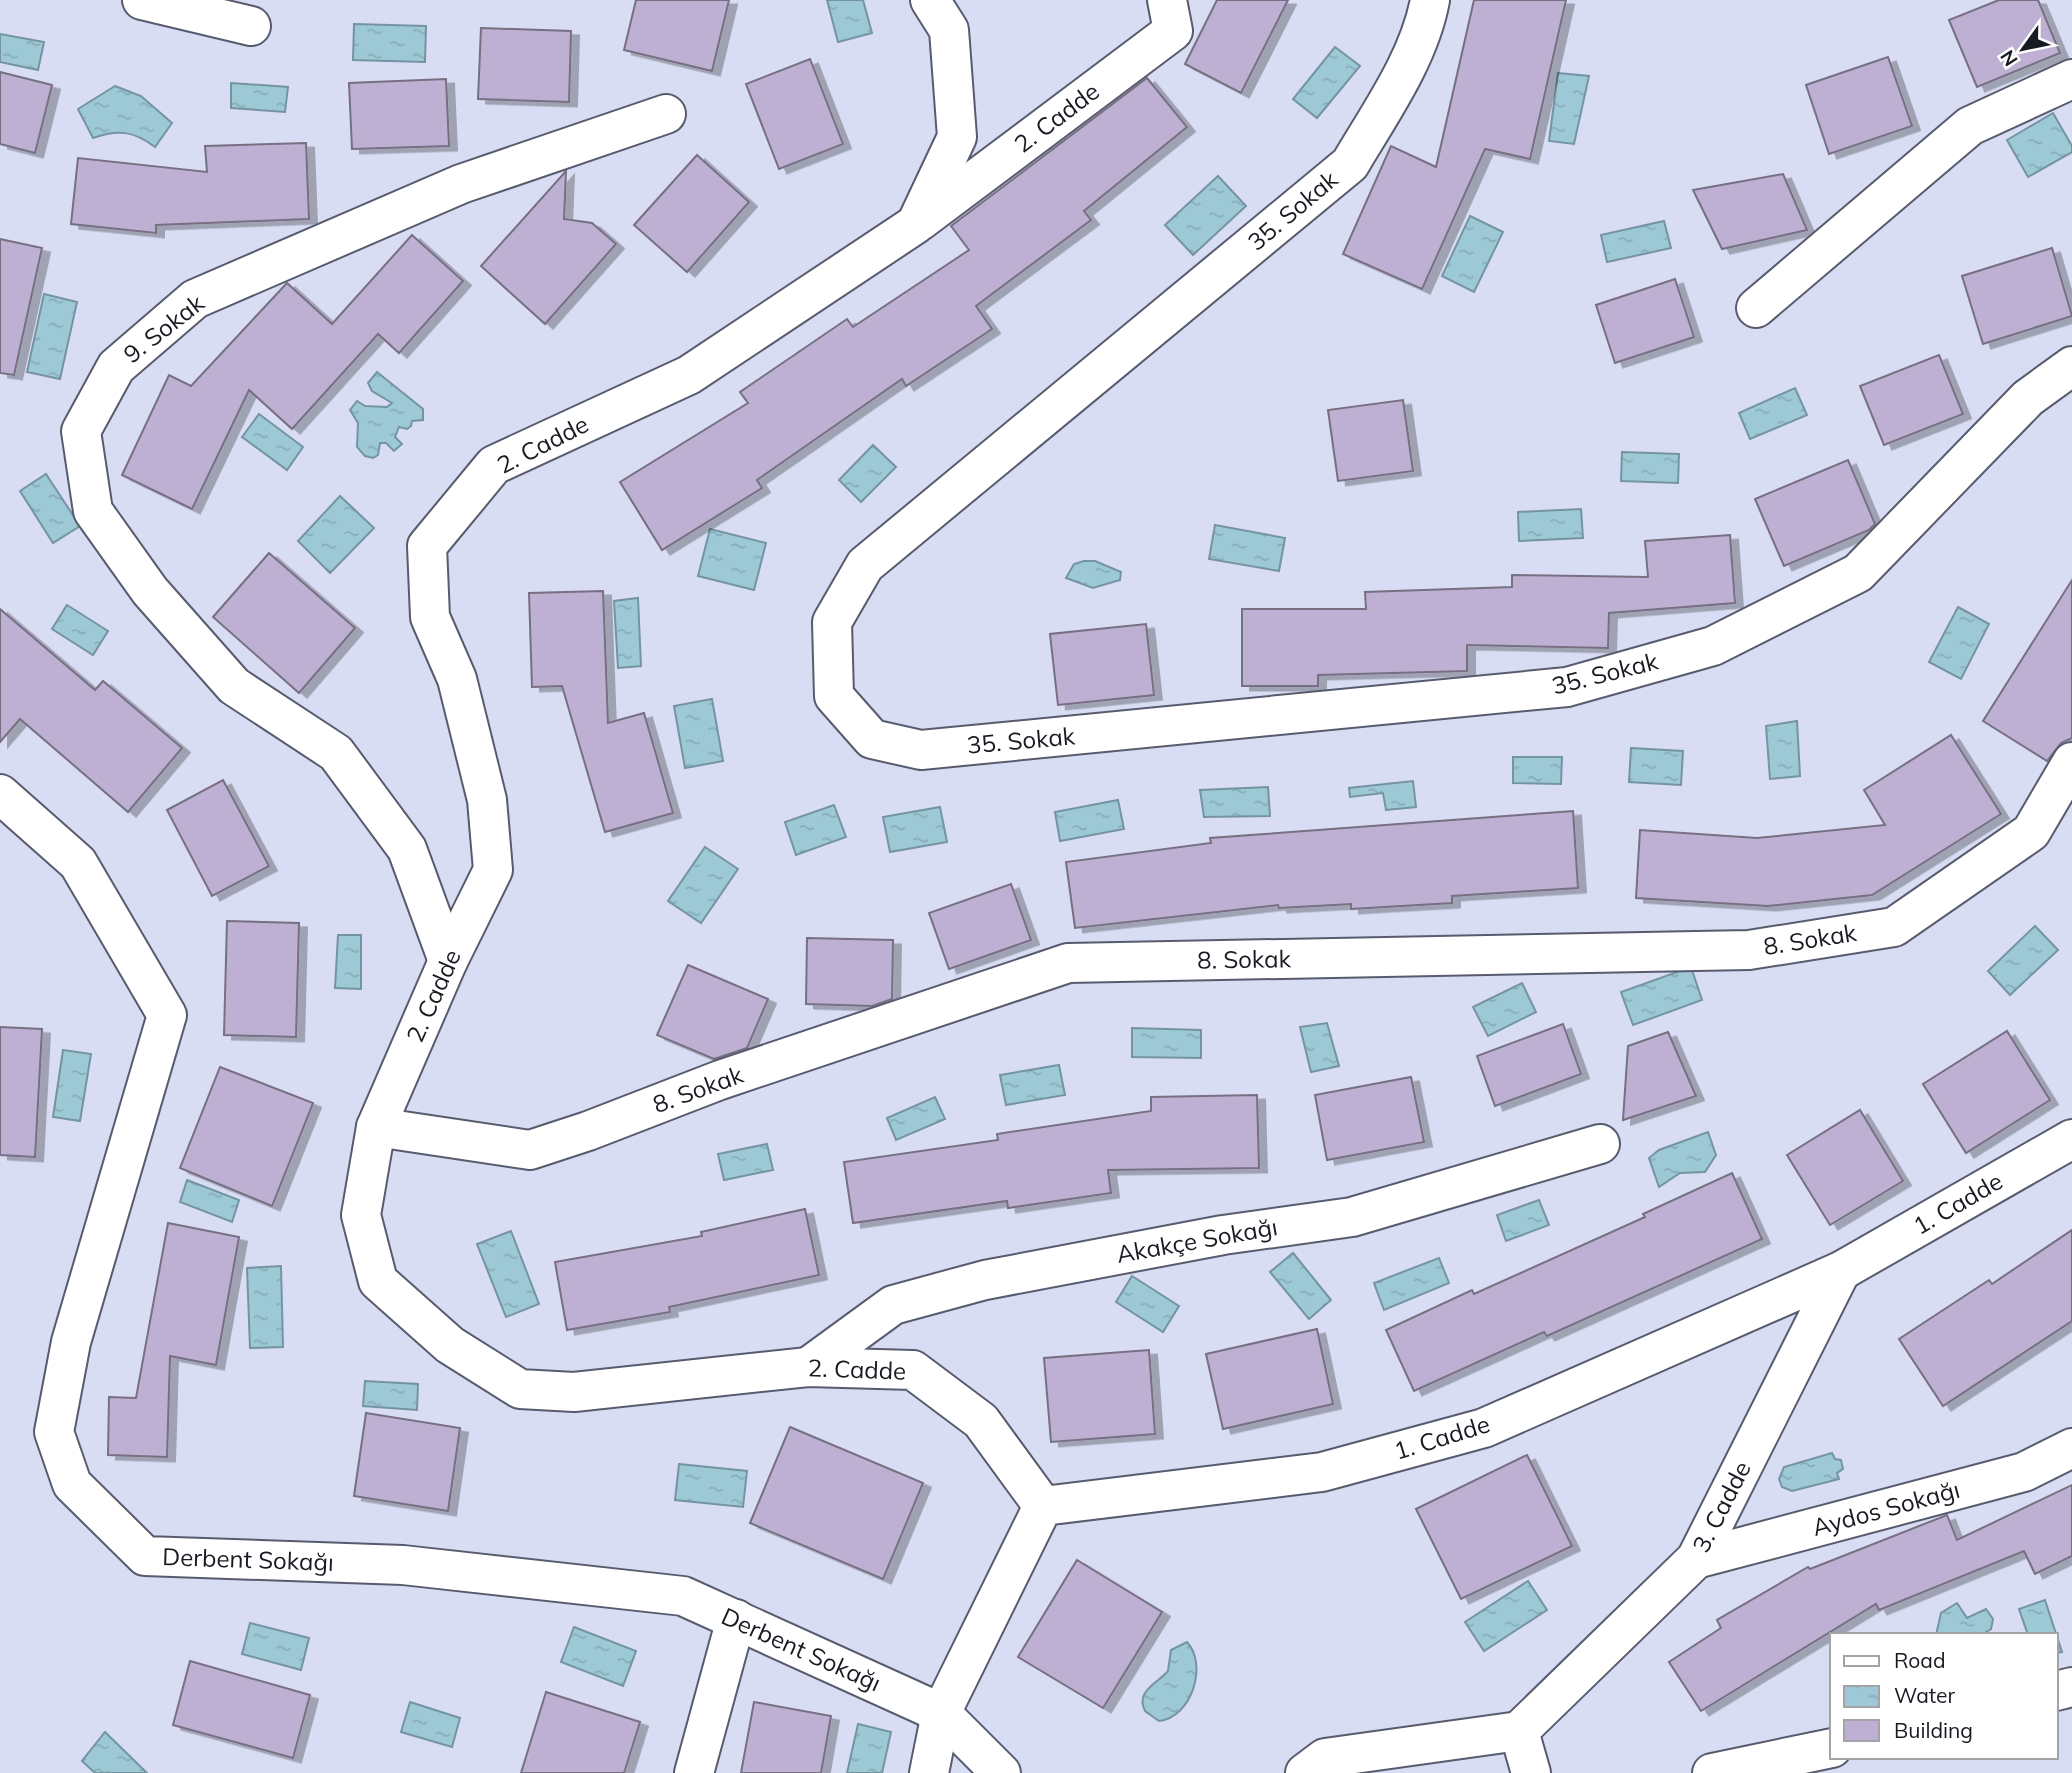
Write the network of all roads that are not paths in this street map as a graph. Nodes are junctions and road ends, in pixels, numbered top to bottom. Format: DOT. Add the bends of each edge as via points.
graph roads {
  1 [pos="142,0"];
  2 [pos="930,0"];
  3 [pos="1167,0"];
  4 [pos="1430,0"];
  5 [pos="251,26"];
  6 [pos="2072,79"];
  7 [pos="666,114"];
  8 [pos="916,224"];
  9 [pos="1756,308"];
  10 [pos="2072,366"];
  11 [pos="2072,762"];
  12 [pos="0,794"];
  13 [pos="448,961"];
  14 [pos="376,1127"];
  15 [pos="2072,1139"];
  16 [pos="1600,1144"];
  17 [pos="1842,1271"];
  18 [pos="808,1367"];
  19 [pos="2072,1448"];
  20 [pos="1043,1506"];
  21 [pos="1696,1559"];
  22 [pos="736,1619"];
  23 [pos="940,1713"];
  24 [pos="1519,1731"];
  25 [pos="1830,1748"];
  26 [pos="694,1773"];
  27 [pos="929,1773"];
  28 [pos="1001,1773"];
  29 [pos="1305,1773"];
  30 [pos="1531,1773"];
  31 [pos="1712,1773"];
  1 -- 5 [label="street"];
  2 -- 8 [label="street" via="949,30 957,138"];
  3 -- 8 [label="street, 2. Cadde" via="1172,31"];
  4 -- 10 [label="street, 35. Sokak" via="1403,73 1350,164 865,565 832,622 834,696 872,739 921,750 1567,687 1713,646 1858,573 2028,398"];
  6 -- 9 [label="street" via="1969,126"];
  7 -- 13 [label="street, 9. Sokak" via="461,184 195,299 116,367 81,431 93,511 150,592 234,686 335,753 407,849"];
  8 -- 13 [label="street, 2. Cadde" via="690,375 494,465 427,546 430,617 457,679 487,800 493,870"];
  11 -- 14 [label="street, 8. Sokak" via="2031,832 1894,927 1749,950 1068,963 720,1080 530,1150"];
  12 -- 22 [label="street, Derbent Sokağı" via="78,863 167,1015 71,1342 54,1432 72,1484 145,1556 416,1566 683,1596"];
  13 -- 14 [label="street, 2. Cadde"];
  14 -- 18 [label="street, 2. Cadde" via="361,1215 378,1281 450,1345 520,1389 574,1392"];
  15 -- 17 [label="street, 1. Cadde"];
  16 -- 18 [label="street, Akakçe Sokağı" via="1352,1217 1184,1242 985,1280 893,1305"];
  17 -- 20 [label="street, 1. Cadde" via="1484,1428 1321,1472"];
  17 -- 21 [label="street, 3. Cadde"];
  18 -- 20 [label="street, 2. Cadde" via="913,1370 981,1421"];
  19 -- 21 [label="street, Aydos Sokağı" via="2024,1472"];
  20 -- 23 [label="street"];
  21 -- 24 [label="street, 3. Cadde"];
  22 -- 23 [label="street, Derbent Sokağı"];
  22 -- 26 [label="street"];
  23 -- 27 [label="street"];
  23 -- 28 [label="street, Derbent Sokağı"];
  24 -- 29 [label="street" via="1325,1758"];
  24 -- 30 [label="street"];
  25 -- 31 [label="street"];
}
